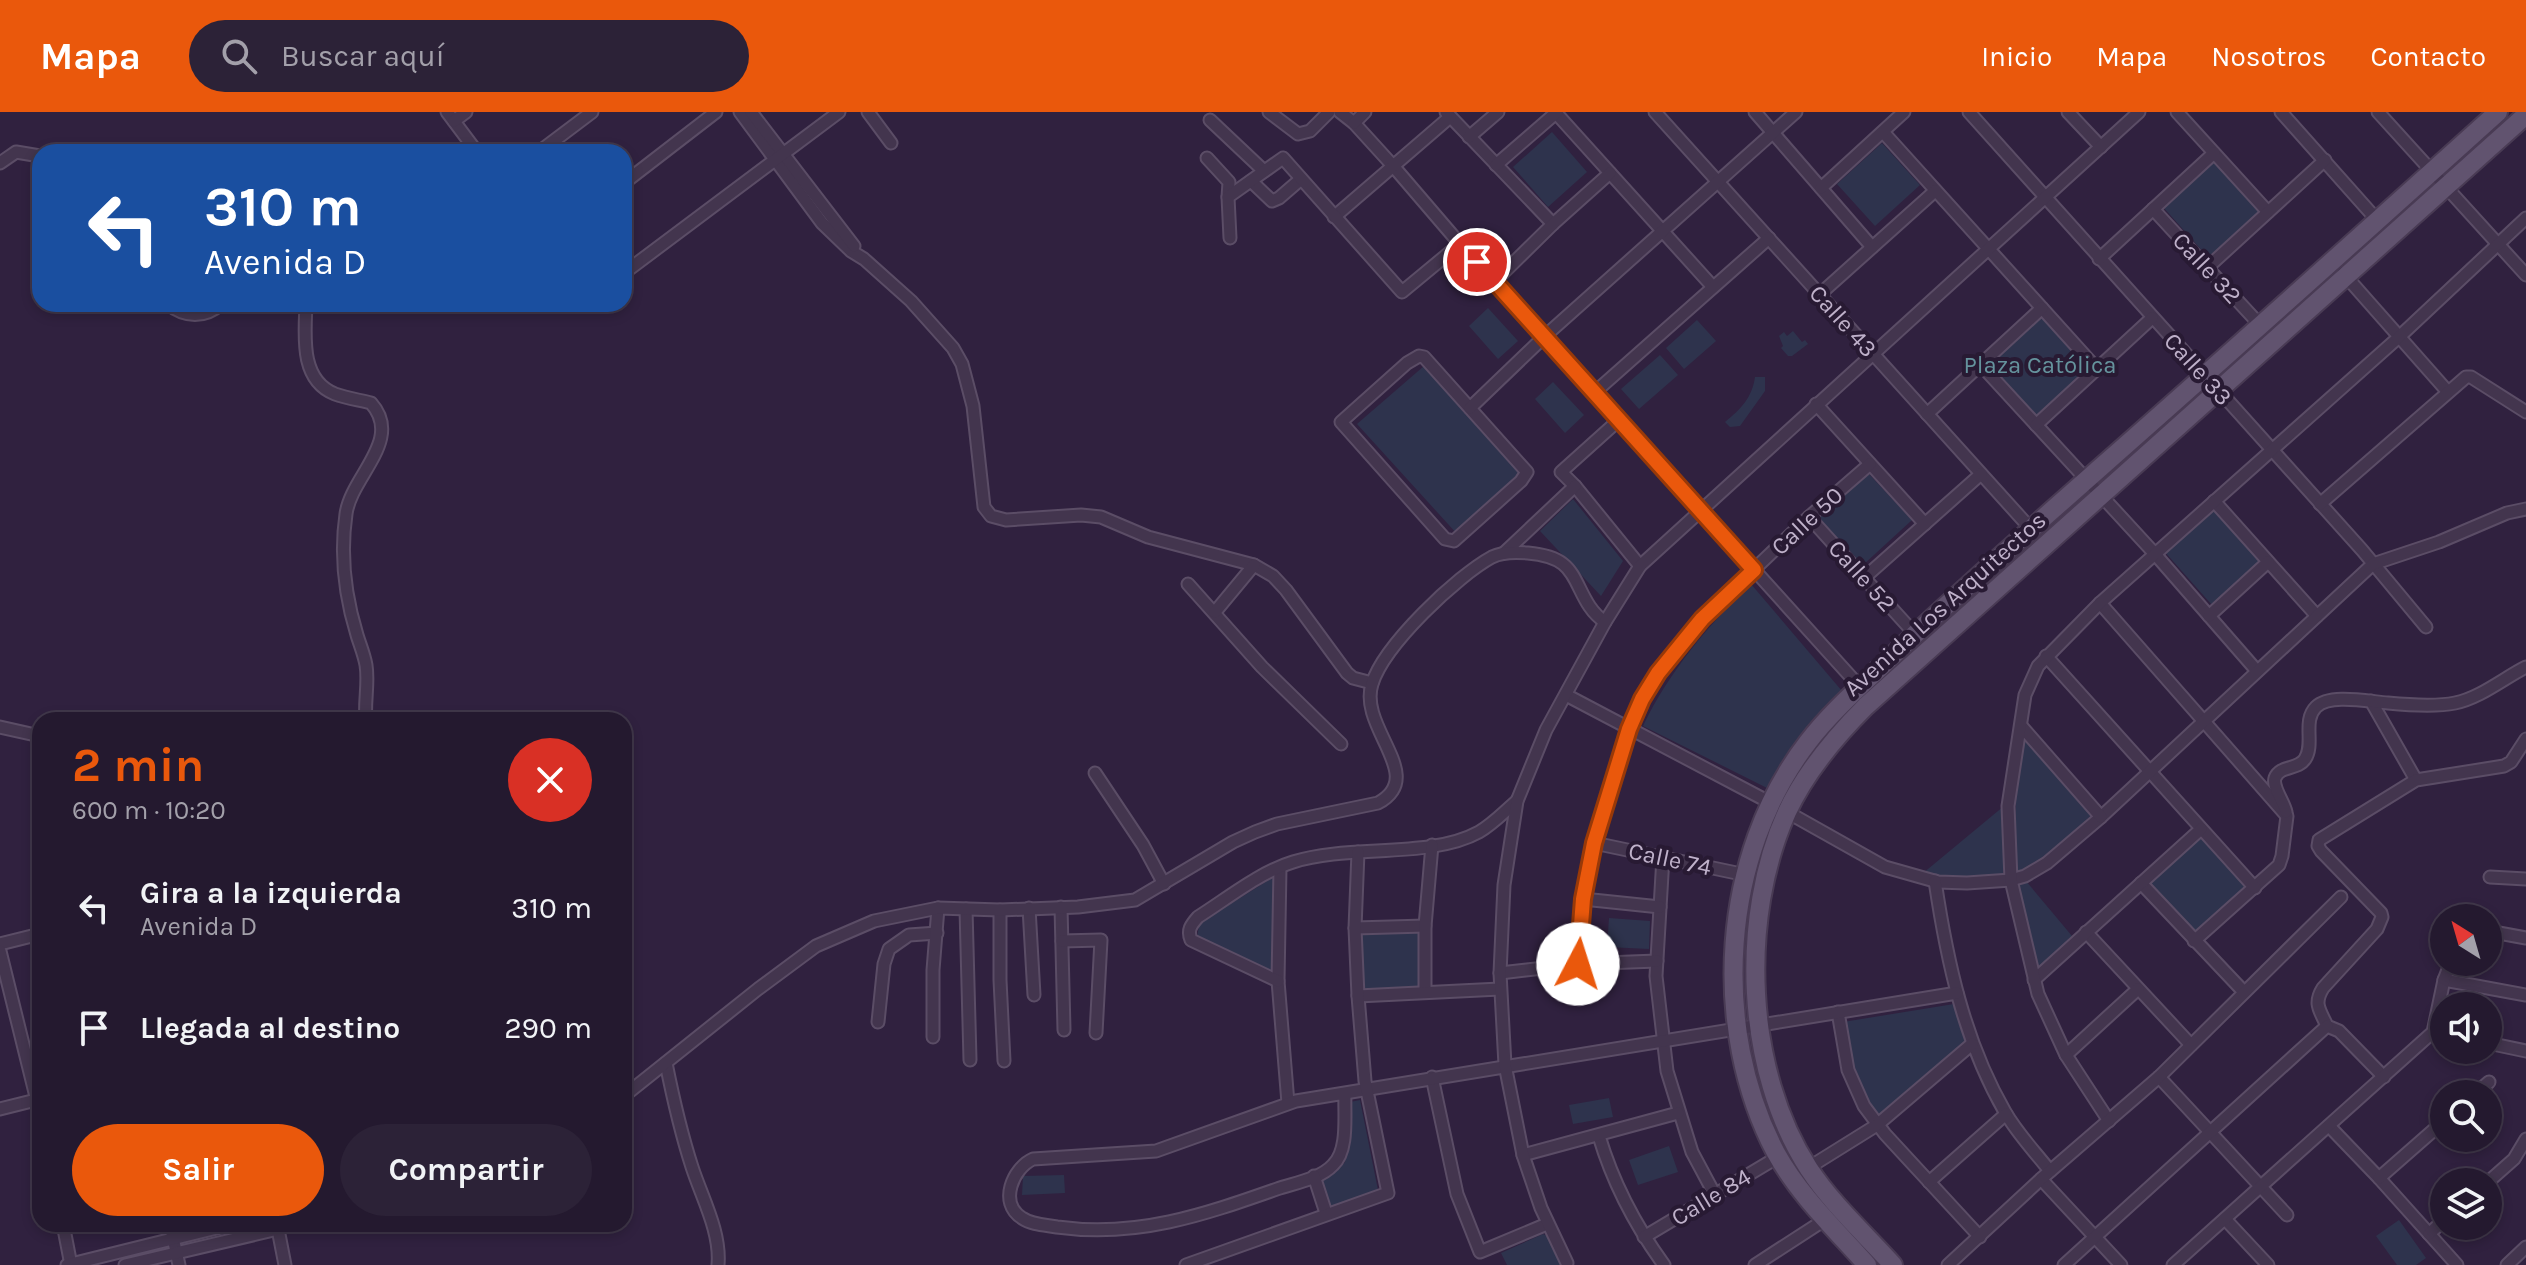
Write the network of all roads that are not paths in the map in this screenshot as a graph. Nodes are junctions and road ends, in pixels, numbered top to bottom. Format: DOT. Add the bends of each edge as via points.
graph roads {
  1 [pos="466,112"];
  2 [pos="592,112"];
  3 [pos="716,112"];
  4 [pos="740,112"];
  5 [pos="751,112"];
  6 [pos="839,112"];
  7 [pos="868,112"];
  8 [pos="1269,112"];
  9 [pos="1329,112"];
  10 [pos="1340,112"];
  11 [pos="1365,112"];
  12 [pos="1498,112"];
  13 [pos="1655,112"];
  14 [pos="1755,112"];
  15 [pos="1796,112"];
  16 [pos="1904,112"];
  17 [pos="1969,112"];
  18 [pos="2139,112"];
  19 [pos="2177,112"];
  20 [pos="2281,112"];
  21 [pos="2380,112"];
  22 [pos="2498,112"];
  23 [pos="1557,113"];
  24 [pos="2070,113"];
  25 [pos="1448,115"];
  26 [pos="2526,115"];
  27 [pos="450,117"];
  28 [pos="1210,120"];
  29 [pos="1354,123"];
  30 [pos="1883,132"];
  31 [pos="1773,133"];
  32 [pos="1469,137"];
  33 [pos="891,143"];
  34 [pos="471,144"];
  35 [pos="550,144"];
  36 [pos="2101,147"];
  37 [pos="2214,153"];
  38 [pos="32,155"];
  39 [pos="779,157"];
  40 [pos="1207,158"];
  41 [pos="2325,160"];
  42 [pos="0,163"];
  43 [pos="1496,165"];
  44 [pos="1394,167"];
  45 [pos="1264,171"];
  46 [pos="2431,172"];
  47 [pos="1610,173"];
  48 [pos="632,177"];
  49 [pos="1301,179"];
  50 [pos="1251,181"];
  51 [pos="1718,182"];
  52 [pos="2446,187"];
  53 [pos="1821,188"];
  54 [pos="1935,191"];
  55 [pos="1228,197"];
  56 [pos="2044,198"];
  57 [pos="2153,209"];
  58 [pos="2268,212"];
  59 [pos="1334,217"];
  60 [pos="2526,218"];
  61 [pos="2377,220"];
  62 [pos="1553,224"];
  63 [pos="1663,231"];
  64 [pos="1230,238"];
  65 [pos="1769,238"];
  66 [pos="1460,244"];
  67 [pos="2498,245"];
  68 [pos="1872,247"];
  69 [pos="1988,250"];
  70 [pos="2099,259"];
  71 [pos="2332,261"];
  72 [pos="632,267"];
  73 [pos="2207,268"];
  74 [pos="2526,275"];
  75 [pos="2346,276"];
  76 [pos="1495,281"];
  77 [pos="1713,287"];
  78 [pos="1819,295"];
  79 [pos="2042,308"];
  80 [pos="181,312"];
  81 [pos="209,312"];
  82 [pos="306,312"];
  83 [pos="2152,318"];
  84 [pos="2261,326"];
  85 [pos="1545,336"];
  86 [pos="2399,337"];
  87 [pos="1872,354"];
  88 [pos="1981,365"];
  89 [pos="2097,369"];
  90 [pos="2204,376"];
  91 [pos="2218,391"];
  92 [pos="1595,392"];
  93 [pos="2448,392"];
  94 [pos="1816,404"];
  95 [pos="1470,408"];
  96 [pos="2526,412"];
  97 [pos="1927,414"];
  98 [pos="1620,419"];
  99 [pos="2036,425"];
  100 [pos="2271,450"];
  101 [pos="1870,464"];
  102 [pos="1981,474"];
  103 [pos="2087,480"];
  104 [pos="1575,486"];
  105 [pos="2100,496"];
  106 [pos="2214,501"];
  107 [pos="2320,504"];
  108 [pos="2526,509"];
  109 [pos="1703,511"];
  110 [pos="1809,517"];
  111 [pos="1925,524"];
  112 [pos="2031,529"];
  113 [pos="1504,553"];
  114 [pos="2155,554"];
  115 [pos="2268,562"];
  116 [pos="2373,564"];
  117 [pos="1254,565"];
  118 [pos="1640,566"];
  119 [pos="1754,570"];
  120 [pos="1864,578"];
  121 [pos="1188,584"];
  122 [pos="2100,603"];
  123 [pos="1215,612"];
  124 [pos="2209,616"];
  125 [pos="2317,616"];
  126 [pos="1605,622"];
  127 [pos="2426,627"];
  128 [pos="1915,634"];
  129 [pos="2046,656"];
  130 [pos="2526,667"];
  131 [pos="2257,671"];
  132 [pos="1372,683"];
  133 [pos="1860,687"];
  134 [pos="1566,695"];
  135 [pos="2371,701"];
  136 [pos="366,712"];
  137 [pos="2203,721"];
  138 [pos="0,727"];
  139 [pos="2022,727"];
  140 [pos="1629,729"];
  141 [pos="32,734"];
  142 [pos="2526,739"];
  143 [pos="1341,744"];
  144 [pos="2149,772"];
  145 [pos="1095,773"];
  146 [pos="2416,780"];
  147 [pos="1517,801"];
  148 [pos="1779,808"];
  149 [pos="2287,816"];
  150 [pos="2101,817"];
  151 [pos="2201,829"];
  152 [pos="1594,843"];
  153 [pos="1432,845"];
  154 [pos="1358,852"];
  155 [pos="1663,857"];
  156 [pos="1280,868"];
  157 [pos="1746,875"];
  158 [pos="2490,877"];
  159 [pos="2526,879"];
  160 [pos="2011,880"];
  161 [pos="1935,881"];
  162 [pos="2141,883"];
  163 [pos="1164,884"];
  164 [pos="2255,888"];
  165 [pos="2341,897"];
  166 [pos="1583,899"];
  167 [pos="1061,907"];
  168 [pos="1660,907"];
  169 [pos="938,908"];
  170 [pos="1029,908"];
  171 [pos="966,909"];
  172 [pos="1000,910"];
  173 [pos="1425,926"];
  174 [pos="1355,928"];
  175 [pos="2086,932"];
  176 [pos="937,933"];
  177 [pos="2502,934"];
  178 [pos="32,936"];
  179 [pos="2526,938"];
  180 [pos="1062,941"];
  181 [pos="2194,941"];
  182 [pos="0,944"];
  183 [pos="0,951"];
  184 [pos="1657,961"];
  185 [pos="1578,964"];
  186 [pos="1500,973"];
  187 [pos="2446,976"];
  188 [pos="2034,980"];
  189 [pos="2444,980"];
  190 [pos="1278,981"];
  191 [pos="1500,989"];
  192 [pos="2138,989"];
  193 [pos="1425,992"];
  194 [pos="2244,992"];
  195 [pos="2443,992"];
  196 [pos="1957,993"];
  197 [pos="1034,995"];
  198 [pos="2526,995"];
  199 [pos="1358,996"];
  200 [pos="1838,1012"];
  201 [pos="878,1022"];
  202 [pos="1759,1024"];
  203 [pos="2327,1026"];
  204 [pos="1737,1027"];
  205 [pos="1064,1030"];
  206 [pos="1096,1033"];
  207 [pos="933,1037"];
  208 [pos="1662,1039"];
  209 [pos="2430,1040"];
  210 [pos="1972,1044"];
  211 [pos="2191,1045"];
  212 [pos="2502,1046"];
  213 [pos="2526,1051"];
  214 [pos="2066,1055"];
  215 [pos="970,1060"];
  216 [pos="1004,1061"];
  217 [pos="666,1063"];
  218 [pos="1505,1065"];
  219 [pos="32,1077"];
  220 [pos="1432,1077"];
  221 [pos="2159,1077"];
  222 [pos="2384,1077"];
  223 [pos="632,1090"];
  224 [pos="1366,1091"];
  225 [pos="1345,1095"];
  226 [pos="1288,1103"];
  227 [pos="32,1105"];
  228 [pos="0,1109"];
  229 [pos="1678,1113"];
  230 [pos="2006,1114"];
  231 [pos="2109,1121"];
  232 [pos="1877,1125"];
  233 [pos="2329,1126"];
  234 [pos="2210,1132"];
  235 [pos="2430,1133"];
  236 [pos="1599,1136"];
  237 [pos="2526,1139"];
  238 [pos="1523,1155"];
  239 [pos="1778,1157"];
  240 [pos="1808,1168"];
  241 [pos="2502,1170"];
  242 [pos="2045,1175"];
  243 [pos="1314,1176"];
  244 [pos="2379,1178"];
  245 [pos="1929,1182"];
  246 [pos="2261,1187"];
  247 [pos="1715,1195"];
  248 [pos="1326,1213"];
  249 [pos="2287,1215"];
  250 [pos="1826,1219"];
  251 [pos="2225,1219"];
  252 [pos="1547,1224"];
  253 [pos="64,1232"];
  254 [pos="172,1232"];
  255 [pos="199,1232"];
  256 [pos="262,1232"];
  257 [pos="278,1232"];
  258 [pos="2429,1234"];
  259 [pos="1644,1237"];
  260 [pos="1980,1237"];
  261 [pos="2094,1237"];
  262 [pos="173,1238"];
  263 [pos="2526,1247"];
  264 [pos="178,1259"];
  265 [pos="1567,1263"];
  266 [pos="1760,1264"];
  267 [pos="70,1265"];
  268 [pos="125,1265"];
  269 [pos="285,1265"];
  270 [pos="718,1265"];
  271 [pos="1186,1265"];
  272 [pos="1664,1265"];
  273 [pos="1867,1265"];
  274 [pos="1893,1265"];
  275 [pos="1948,1265"];
  276 [pos="2064,1265"];
  277 [pos="2121,1265"];
  278 [pos="2173,1265"];
  279 [pos="2268,1265"];
  280 [pos="2457,1265"];
  281 [pos="2507,1265"];
  1 -- 27 [label="street"];
  2 -- 35 [label="street"];
  3 -- 48 [label="street"];
  4 -- 39 [label="street"];
  5 -- 39 [label="street"];
  6 -- 39 [label="street"];
  7 -- 33 [label="street"];
  8 -- 9 [label="street" via="1298,134 1310,131"];
  10 -- 29 [label="street"];
  11 -- 29 [label="street"];
  12 -- 32 [label="street"];
  13 -- 51 [label="street, Calle 43"];
  14 -- 31 [label="street"];
  15 -- 31 [label="street"];
  16 -- 30 [label="street"];
  17 -- 56 [label="street, Calle 33"];
  18 -- 36 [label="street"];
  19 -- 37 [label="street"];
  20 -- 41 [label="street"];
  21 -- 46 [label="street"];
  22 -- 46 [label="main road, Avenida Los Arquitectos"];
  23 -- 43 [label="street"];
  23 -- 47 [label="street"];
  24 -- 36 [label="street"];
  25 -- 32 [label="street"];
  25 -- 44 [label="street"];
  26 -- 52 [label="main road, Avenida Los Arquitectos"];
  27 -- 34 [label="street"];
  28 -- 45 [label="street"];
  29 -- 44 [label="street"];
  30 -- 53 [label="street"];
  30 -- 54 [label="street"];
  31 -- 51 [label="street"];
  31 -- 53 [label="street"];
  32 -- 43 [label="street"];
  36 -- 56 [label="street"];
  37 -- 57 [label="street"];
  37 -- 58 [label="street"];
  38 -- 42 [label="street" via="16,152"];
  39 -- 72 [label="street"];
  39 -- 117 [label="street" via="822,223 931,322 958,356 973,406 984,507 991,516 1101,517 1148,537"];
  40 -- 55 [label="street" via="1229,182"];
  41 -- 58 [label="street"];
  41 -- 61 [label="street"];
  43 -- 62 [label="street"];
  44 -- 59 [label="street"];
  44 -- 66 [label="street"];
  45 -- 49 [label="street" via="1283,158"];
  45 -- 50 [label="street"];
  46 -- 52 [label="street"];
  46 -- 61 [label="main road, Avenida Los Arquitectos"];
  47 -- 62 [label="street"];
  47 -- 63 [label="street"];
  49 -- 50 [label="street" via="1272,201"];
  49 -- 59 [label="street"];
  50 -- 55 [label="street"];
  51 -- 63 [label="street"];
  51 -- 65 [label="street, Calle 43"];
  52 -- 67 [label="street"];
  52 -- 75 [label="main road, Avenida Los Arquitectos"];
  53 -- 68 [label="street"];
  54 -- 68 [label="street"];
  54 -- 69 [label="street"];
  55 -- 64 [label="street"];
  56 -- 69 [label="street"];
  56 -- 70 [label="street, Calle 33"];
  57 -- 70 [label="street"];
  57 -- 73 [label="street, Calle 32"];
  58 -- 73 [label="street"];
  59 -- 66 [label="street" via="1402,292"];
  60 -- 67 [label="street"];
  61 -- 71 [label="main road, Avenida Los Arquitectos"];
  62 -- 76 [label="street"];
  63 -- 77 [label="street"];
  63 -- 85 [label="street"];
  65 -- 77 [label="street"];
  65 -- 78 [label="street, Calle 43"];
  66 -- 76 [label="street"];
  67 -- 74 [label="street"];
  67 -- 86 [label="street"];
  68 -- 78 [label="street"];
  69 -- 79 [label="street"];
  69 -- 87 [label="street"];
  70 -- 83 [label="street, Calle 33"];
  71 -- 75 [label="street"];
  71 -- 84 [label="main road, Avenida Los Arquitectos"];
  73 -- 84 [label="street, Calle 32"];
  75 -- 86 [label="street"];
  75 -- 91 [label="main road, Avenida Los Arquitectos"];
  76 -- 85 [label="street"];
  77 -- 92 [label="street"];
  78 -- 87 [label="street, Calle 43"];
  79 -- 88 [label="street"];
  79 -- 89 [label="street"];
  80 -- 81 [label="street"];
  82 -- 136 [label="street" via="305,345 316,378 332,393 371,403 383,426 380,446 347,503 344,530 344,580 366,668"];
  83 -- 89 [label="street"];
  83 -- 90 [label="street, Calle 33"];
  84 -- 90 [label="main road, Avenida Los Arquitectos"];
  85 -- 92 [label="street"];
  85 -- 95 [label="street"];
  86 -- 93 [label="street"];
  86 -- 100 [label="street"];
  87 -- 94 [label="street"];
  87 -- 97 [label="street, Calle 43"];
  88 -- 97 [label="street"];
  88 -- 99 [label="street"];
  89 -- 99 [label="street"];
  90 -- 91 [label="street, Calle 33"];
  90 -- 103 [label="main road, Avenida Los Arquitectos"];
  91 -- 100 [label="street, Calle 33"];
  91 -- 105 [label="main road, Avenida Los Arquitectos"];
  92 -- 98 [label="street"];
  93 -- 96 [label="street" via="2471,377"];
  93 -- 107 [label="street"];
  94 -- 101 [label="street"];
  94 -- 109 [label="street"];
  95 -- 95 [label="street" via="1527,472 1449,541 1341,420 1419,356"];
  97 -- 102 [label="street, Calle 43"];
  98 -- 104 [label="street" via="1561,472"];
  98 -- 109 [label="street"];
  99 -- 103 [label="street"];
  100 -- 106 [label="street"];
  100 -- 107 [label="street, Calle 33"];
  101 -- 110 [label="street, Calle 50"];
  101 -- 111 [label="street"];
  102 -- 111 [label="street"];
  102 -- 112 [label="street, Calle 43"];
  103 -- 105 [label="street"];
  103 -- 112 [label="main road, Avenida Los Arquitectos"];
  104 -- 113 [label="street"];
  104 -- 118 [label="street"];
  105 -- 114 [label="street"];
  105 -- 148 [label="main road, Avenida Los Arquitectos" via="1857,715"];
  106 -- 114 [label="street"];
  106 -- 115 [label="street"];
  107 -- 116 [label="street, Calle 33"];
  108 -- 116 [label="street"];
  109 -- 118 [label="street"];
  109 -- 119 [label="street"];
  110 -- 119 [label="street, Calle 50"];
  110 -- 120 [label="street, Calle 52"];
  111 -- 120 [label="street"];
  112 -- 128 [label="main road, Avenida Los Arquitectos"];
  113 -- 126 [label="street" via="1563,564 1589,609"];
  113 -- 132 [label="street" via="1466,576 1416,621"];
  114 -- 122 [label="street"];
  114 -- 124 [label="street"];
  115 -- 124 [label="street"];
  115 -- 125 [label="street"];
  116 -- 125 [label="street"];
  116 -- 127 [label="street, Calle 33"];
  117 -- 123 [label="street"];
  117 -- 132 [label="street" via="1286,590 1347,673"];
  118 -- 126 [label="street"];
  119 -- 133 [label="street"];
  119 -- 140 [label="street, Calle 50" via="1702,619 1658,673"];
  120 -- 128 [label="street, Calle 52"];
  121 -- 123 [label="street"];
  122 -- 129 [label="street"];
  122 -- 137 [label="street"];
  123 -- 143 [label="street"];
  124 -- 131 [label="street"];
  125 -- 131 [label="street"];
  126 -- 134 [label="street"];
  128 -- 133 [label="main road, Avenida Los Arquitectos"];
  129 -- 139 [label="street" via="2025,695"];
  129 -- 144 [label="street"];
  130 -- 135 [label="street" via="2453,703"];
  131 -- 137 [label="street"];
  132 -- 163 [label="street" via="1371,709 1396,767 1396,786 1388,798 1255,832"];
  133 -- 148 [label="main road, Avenida Los Arquitectos" via="1805,745"];
  134 -- 140 [label="street"];
  134 -- 147 [label="street"];
  135 -- 146 [label="street"];
  135 -- 149 [label="street" via="2328,700 2317,706 2310,716 2305,761 2282,770 2274,782"];
  137 -- 144 [label="street"];
  137 -- 149 [label="street"];
  138 -- 141 [label="street"];
  139 -- 150 [label="street"];
  139 -- 160 [label="street" via="2008,806"];
  140 -- 148 [label="street"];
  140 -- 152 [label="street, Calle 50"];
  142 -- 146 [label="street" via="2504,766"];
  144 -- 150 [label="street"];
  144 -- 151 [label="street"];
  145 -- 163 [label="street"];
  146 -- 203 [label="street" via="2319,840 2321,851 2382,917 2317,998"];
  147 -- 153 [label="street" via="1476,833"];
  147 -- 186 [label="street" via="1504,885"];
  148 -- 157 [label="main road, Avenida Los Arquitectos"];
  148 -- 161 [label="street" via="1868,859"];
  148 -- 202 [label="main road, Avenida Los Arquitectos" via="1757,940"];
  149 -- 164 [label="street" via="2279,865"];
  150 -- 160 [label="street" via="2047,863"];
  151 -- 162 [label="street"];
  151 -- 164 [label="street"];
  152 -- 155 [label="street, Calle 74"];
  152 -- 166 [label="street, Calle 50"];
  153 -- 154 [label="street"];
  153 -- 173 [label="street"];
  154 -- 156 [label="street"];
  154 -- 174 [label="street"];
  155 -- 157 [label="street, Calle 74"];
  155 -- 168 [label="street"];
  156 -- 190 [label="street"];
  156 -- 190 [label="street" via="1198,917 1189,934 1202,946"];
  157 -- 204 [label="main road, Avenida Los Arquitectos" via="1733,959"];
  158 -- 159 [label="street"];
  160 -- 161 [label="street"];
  160 -- 188 [label="street"];
  161 -- 196 [label="street"];
  162 -- 175 [label="street"];
  162 -- 181 [label="street"];
  163 -- 167 [label="street" via="1135,900"];
  164 -- 181 [label="street"];
  165 -- 194 [label="street"];
  166 -- 168 [label="street"];
  166 -- 185 [label="street, Calle 50"];
  167 -- 170 [label="street"];
  167 -- 180 [label="street"];
  168 -- 184 [label="street"];
  169 -- 171 [label="street"];
  169 -- 176 [label="street"];
  169 -- 217 [label="street" via="874,921 816,946"];
  170 -- 172 [label="street"];
  170 -- 197 [label="street"];
  171 -- 172 [label="street"];
  171 -- 215 [label="street"];
  172 -- 216 [label="street"];
  173 -- 174 [label="street"];
  173 -- 193 [label="street"];
  174 -- 199 [label="street"];
  175 -- 188 [label="street"];
  175 -- 192 [label="street"];
  176 -- 201 [label="street" via="909,935 889,949"];
  176 -- 207 [label="street"];
  177 -- 179 [label="street"];
  178 -- 182 [label="street"];
  180 -- 205 [label="street"];
  180 -- 206 [label="street" via="1101,940"];
  181 -- 194 [label="street"];
  183 -- 219 [label="street"];
  184 -- 185 [label="street"];
  184 -- 208 [label="street"];
  185 -- 186 [label="street"];
  186 -- 191 [label="street"];
  187 -- 189 [label="street"];
  188 -- 214 [label="street"];
  189 -- 195 [label="street"];
  189 -- 198 [label="street"];
  190 -- 226 [label="street"];
  191 -- 193 [label="street"];
  191 -- 218 [label="street"];
  192 -- 211 [label="street"];
  192 -- 214 [label="street"];
  193 -- 199 [label="street"];
  194 -- 211 [label="street"];
  196 -- 200 [label="street"];
  196 -- 210 [label="street"];
  199 -- 224 [label="street"];
  200 -- 202 [label="street"];
  200 -- 232 [label="street" via="1848,1070"];
  202 -- 204 [label="street"];
  202 -- 240 [label="main road, Avenida Los Arquitectos" via="1775,1097"];
  203 -- 222 [label="street" via="2339,1031"];
  203 -- 234 [label="street"];
  204 -- 208 [label="street"];
  204 -- 239 [label="main road, Avenida Los Arquitectos" via="1749,1086"];
  208 -- 218 [label="street"];
  208 -- 229 [label="street"];
  209 -- 222 [label="street"];
  210 -- 230 [label="street"];
  210 -- 232 [label="street"];
  211 -- 221 [label="street"];
  212 -- 213 [label="street"];
  214 -- 231 [label="street"];
  217 -- 223 [label="street"];
  217 -- 270 [label="street" via="684,1141 717,1240"];
  218 -- 220 [label="street"];
  218 -- 238 [label="street"];
  220 -- 224 [label="street"];
  220 -- 252 [label="street" via="1457,1194 1480,1252"];
  221 -- 231 [label="street"];
  221 -- 234 [label="street"];
  222 -- 233 [label="street"];
  224 -- 225 [label="street"];
  224 -- 248 [label="street" via="1388,1193"];
  225 -- 226 [label="street"];
  225 -- 243 [label="street" via="1340,1157"];
  226 -- 243 [label="street" via="1156,1151 1033,1159 1016,1173 1012,1207 1025,1220 1044,1225 1093,1230 1151,1227"];
  227 -- 228 [label="street"];
  229 -- 236 [label="street"];
  229 -- 247 [label="street"];
  230 -- 242 [label="street"];
  230 -- 245 [label="street"];
  231 -- 242 [label="street"];
  232 -- 240 [label="street"];
  232 -- 245 [label="street"];
  233 -- 244 [label="street"];
  233 -- 246 [label="street"];
  234 -- 246 [label="street"];
  234 -- 261 [label="street"];
  235 -- 244 [label="street"];
  236 -- 238 [label="street"];
  236 -- 259 [label="street" via="1613,1180"];
  237 -- 241 [label="street"];
  238 -- 252 [label="street"];
  239 -- 247 [label="street, Calle 84"];
  239 -- 250 [label="main road, Avenida Los Arquitectos"];
  240 -- 274 [label="main road, Avenida Los Arquitectos"];
  242 -- 260 [label="street"];
  242 -- 261 [label="street"];
  243 -- 248 [label="street"];
  244 -- 258 [label="street"];
  245 -- 260 [label="street"];
  246 -- 249 [label="street"];
  246 -- 251 [label="street"];
  247 -- 259 [label="street, Calle 84"];
  248 -- 271 [label="street"];
  250 -- 266 [label="street"];
  250 -- 273 [label="main road, Avenida Los Arquitectos"];
  251 -- 278 [label="street"];
  251 -- 279 [label="street"];
  252 -- 265 [label="street"];
  253 -- 267 [label="street"];
  254 -- 262 [label="street"];
  255 -- 262 [label="street"];
  256 -- 264 [label="street"];
  257 -- 269 [label="street"];
  258 -- 280 [label="street"];
  259 -- 272 [label="street"];
  260 -- 275 [label="street"];
  261 -- 276 [label="street"];
  261 -- 277 [label="street"];
  262 -- 264 [label="street"];
  262 -- 267 [label="street"];
  263 -- 281 [label="street"];
  264 -- 268 [label="street"];
}
